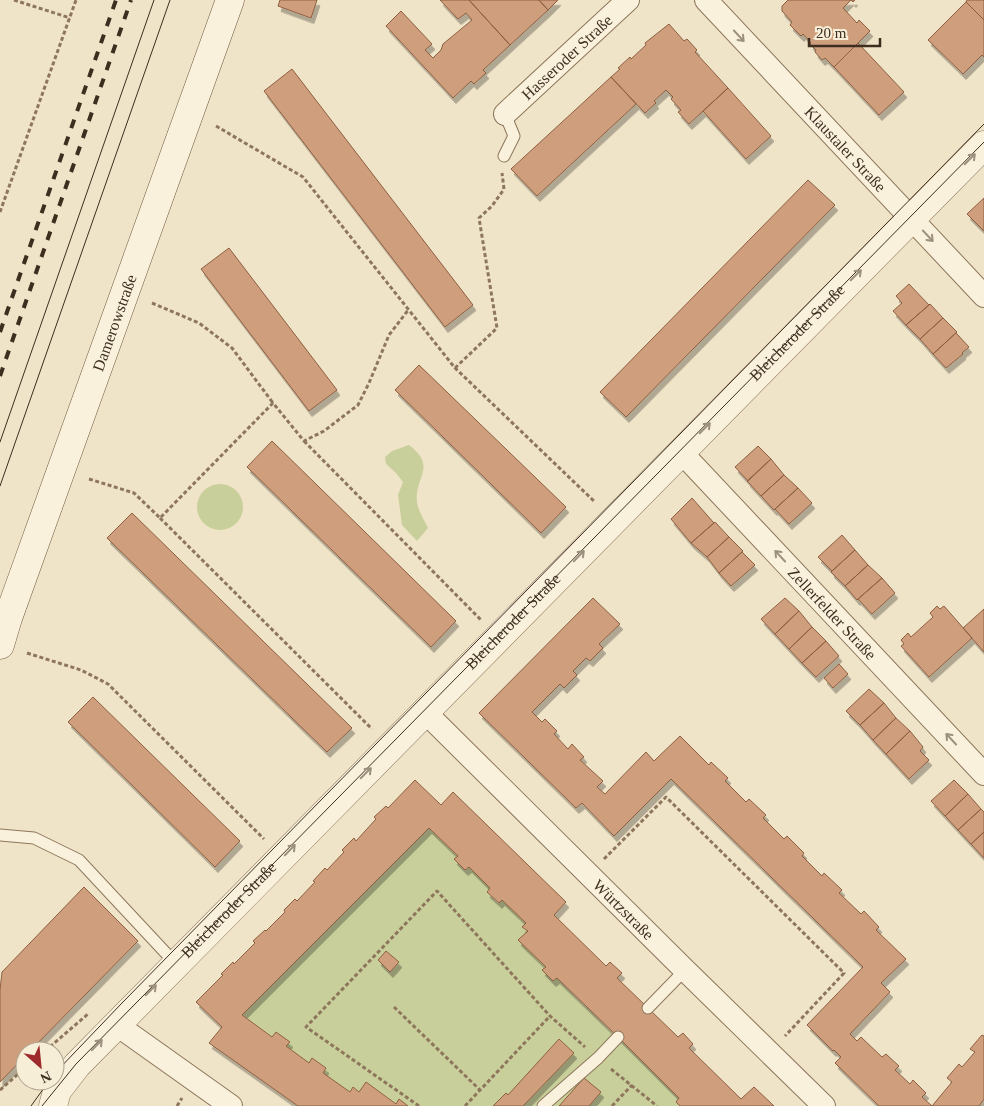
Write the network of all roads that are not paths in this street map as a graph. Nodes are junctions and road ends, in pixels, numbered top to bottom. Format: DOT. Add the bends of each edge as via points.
graph roads {
  1 [pos="230,0"];
  2 [pos="628,0"];
  3 [pos="713,2"];
  4 [pos="505,114"];
  5 [pos="984,144"];
  6 [pos="504,156"];
  7 [pos="911,218"];
  8 [pos="984,296"];
  9 [pos="681,452"];
  10 [pos="0,645"];
  11 [pos="425,712"];
  12 [pos="984,774"];
  13 [pos="0,835"];
  14 [pos="177,965"];
  15 [pos="685,970"];
  16 [pos="648,1008"];
  17 [pos="117,1025"];
  18 [pos="618,1037"];
  19 [pos="53,1106"];
  20 [pos="232,1106"];
  21 [pos="543,1106"];
  22 [pos="824,1106"];
  1 -- 10 [label="street, Damerowstraße"];
  2 -- 4 [label="street, Hasseroder Straße"];
  3 -- 7 [label="street, Klaustaler Straße, one-way"];
  4 -- 6 [label="lane" via="514,136"];
  7 -- 5 [label="street, Bleicheroder Straße, one-way"];
  7 -- 8 [label="street, Klaustaler Straße, one-way"];
  9 -- 7 [label="street, Bleicheroder Straße, one-way"];
  11 -- 9 [label="street, Bleicheroder Straße, one-way"];
  12 -- 9 [label="street, Zellerfelder Straße, one-way"];
  14 -- 11 [label="street, Bleicheroder Straße, one-way"];
  11 -- 15 [label="street, Würtzstraße"];
  13 -- 14 [label="lane" via="34,838 80,860"];
  17 -- 14 [label="street, Bleicheroder Straße, one-way"];
  15 -- 16 [label="lane"];
  15 -- 22 [label="street, Würtzstraße"];
  19 -- 17 [label="street, Bleicheroder Straße, one-way" via="67,1077"];
  17 -- 20 [label="street"];
  18 -- 21 [label="lane"];
}
